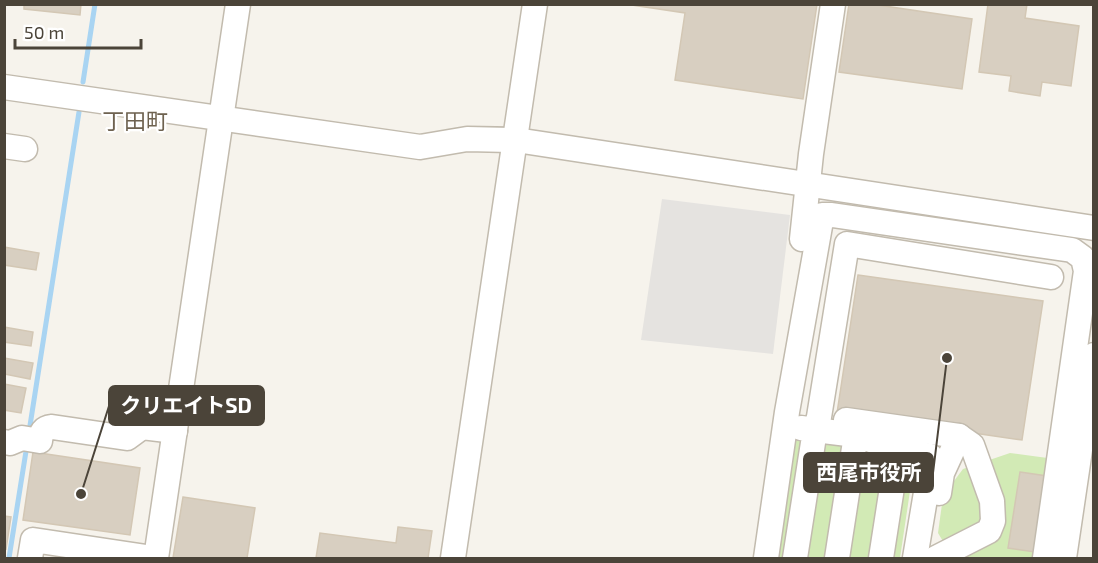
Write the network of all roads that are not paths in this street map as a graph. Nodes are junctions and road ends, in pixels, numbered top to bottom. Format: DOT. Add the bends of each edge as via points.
graph roads {
  1 [pos="238,4"];
  2 [pos="535,4"];
  3 [pos="832,4"];
  4 [pos="4,87"];
  5 [pos="220,118"];
  6 [pos="516,140"];
  7 [pos="808,184"];
  8 [pos="924,202"];
  9 [pos="980,211"];
  10 [pos="921,227"];
  11 [pos="1094,228"];
  12 [pos="975,236"];
  13 [pos="916,255"];
  14 [pos="970,264"];
  15 [pos="1051,277"];
  16 [pos="1094,355"];
  17 [pos="782,420"];
  18 [pos="817,423"];
  19 [pos="175,432"];
  20 [pos="856,435"];
  21 [pos="958,436"];
  22 [pos="19,440"];
  23 [pos="898,449"];
  24 [pos="30,558"];
  25 [pos="155,558"];
  26 [pos="453,558"];
  27 [pos="754,558"];
  28 [pos="766,558"];
  29 [pos="795,558"];
  30 [pos="837,558"];
  31 [pos="881,558"];
  32 [pos="915,558"];
  33 [pos="928,558"];
  34 [pos="936,558"];
  35 [pos="1046,558"];
  36 [pos="1064,558"];
  1 -- 5 [label="street"];
  2 -- 6 [label="street"];
  3 -- 7 [label="street"];
  4 -- 5 [label="street"];
  5 -- 6 [label="street" via="420,147 467,139"];
  5 -- 19 [label="street"];
  6 -- 7 [label="street"];
  6 -- 26 [label="street"];
  7 -- 8 [label="street"];
  7 -- 17 [label="street"];
  8 -- 9 [label="street"];
  8 -- 10 [label="street"];
  9 -- 11 [label="street"];
  9 -- 12 [label="street"];
  10 -- 12 [label="street"];
  10 -- 13 [label="street"];
  10 -- 17 [label="street" via="822,215"];
  12 -- 14 [label="street"];
  12 -- 35 [label="street" via="1072,250 1083,258 1086,272"];
  13 -- 14 [label="street"];
  13 -- 18 [label="street" via="847,244"];
  14 -- 15 [label="street"];
  16 -- 36 [label="street"];
  17 -- 18 [label="street"];
  17 -- 27 [label="street"];
  17 -- 28 [label="street"];
  18 -- 20 [label="street"];
  18 -- 21 [label="street"];
  18 -- 29 [label="street"];
  19 -- 22 [label="street" via="142,427 127,438 52,427 41,432 40,441"];
  19 -- 25 [label="street"];
  20 -- 23 [label="street"];
  20 -- 30 [label="street"];
  21 -- 33 [label="street" via="942,473"];
  21 -- 34 [label="street" via="972,445 992,501 993,521 989,531"];
  23 -- 31 [label="street"];
  23 -- 32 [label="street" via="930,456"];
  24 -- 25 [label="street" via="33,540"];
}
